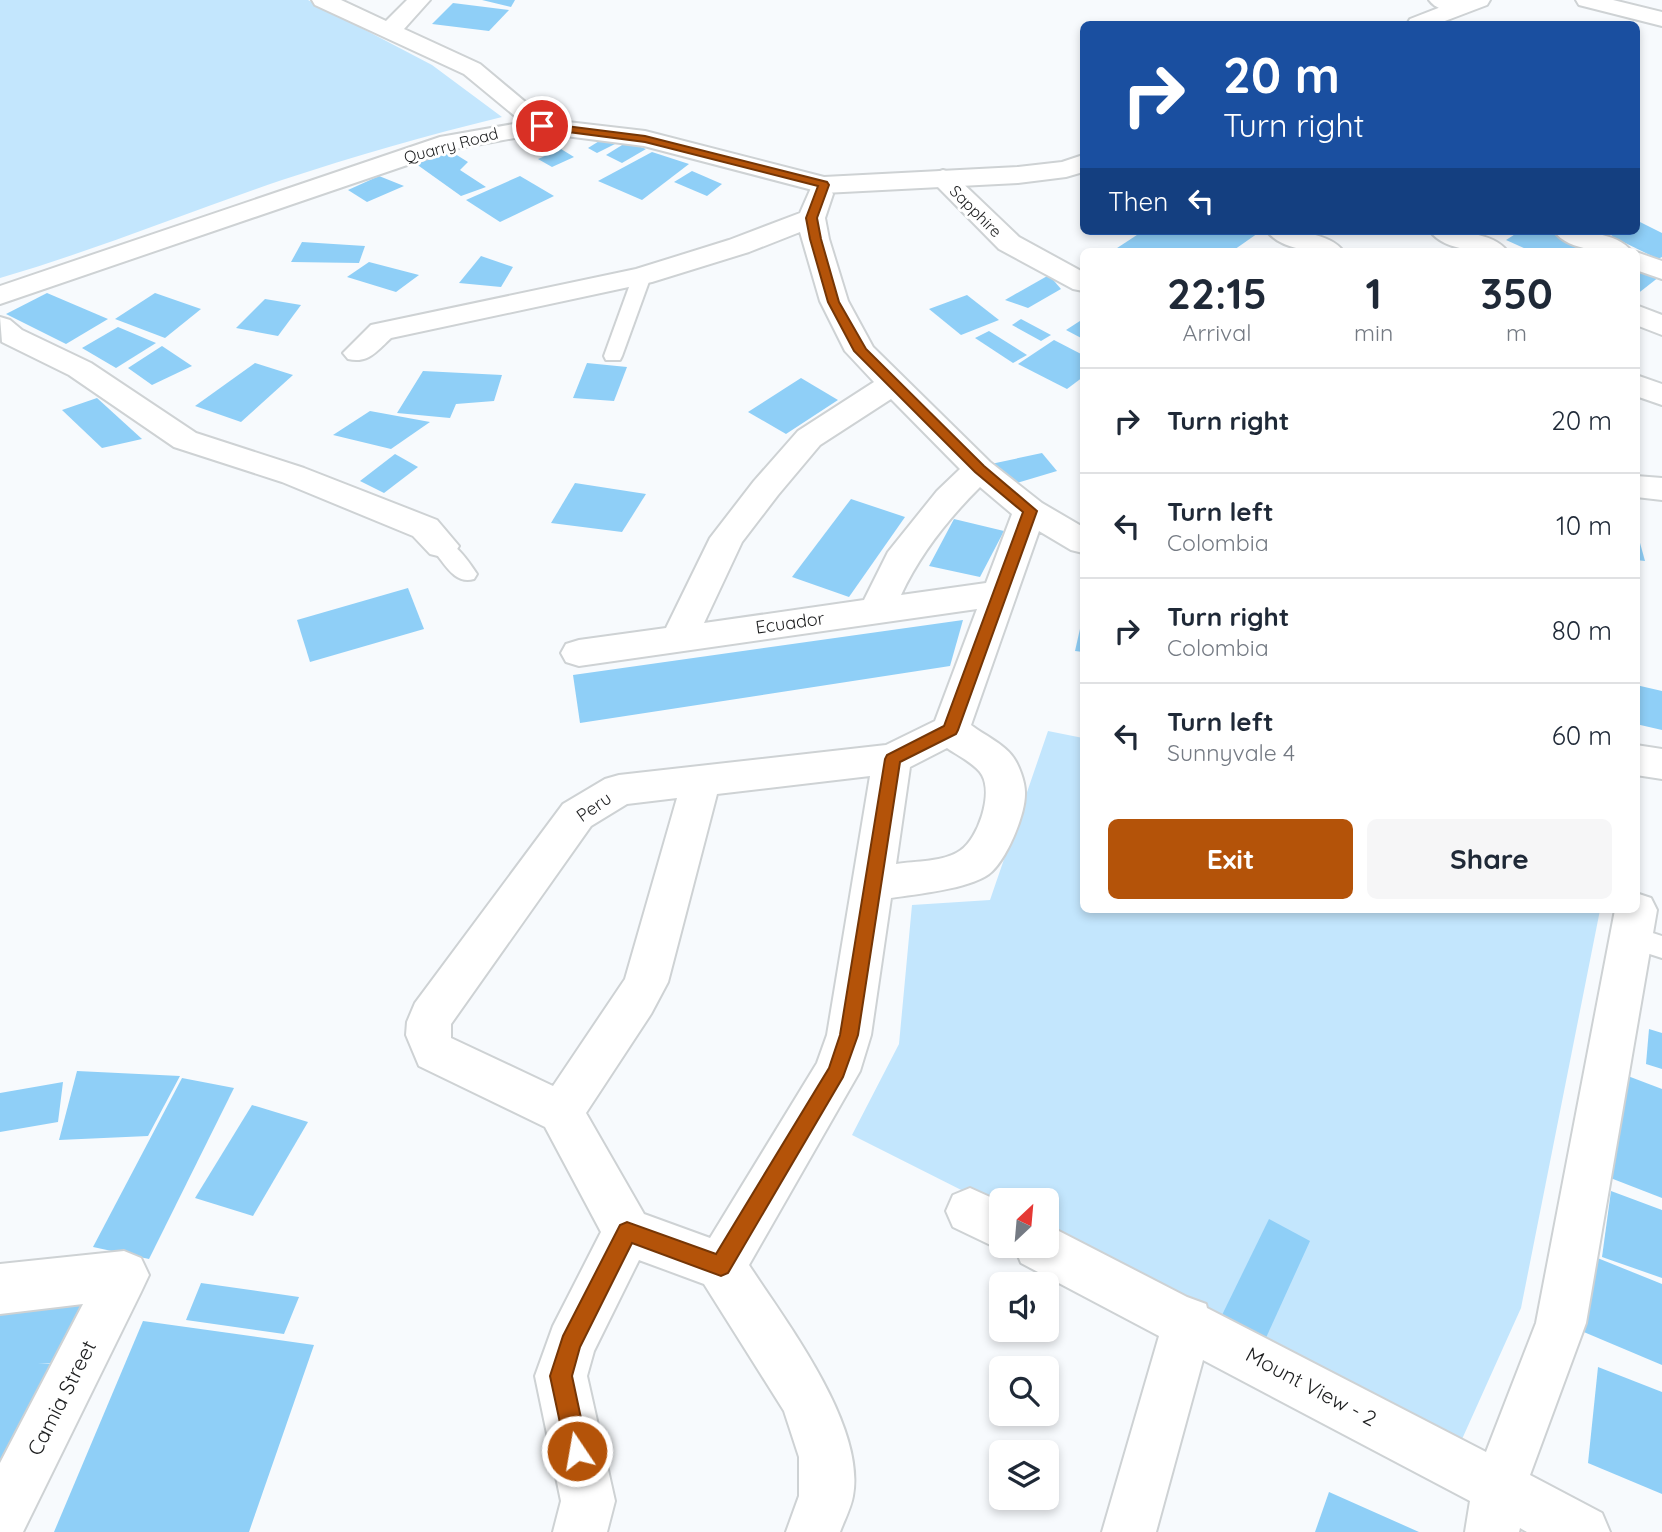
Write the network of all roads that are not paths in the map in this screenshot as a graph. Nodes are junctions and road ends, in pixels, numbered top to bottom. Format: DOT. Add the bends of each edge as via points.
graph roads {
  1 [pos="323,0"];
  2 [pos="419,0"];
  3 [pos="1587,0"];
  4 [pos="1460,2"];
  5 [pos="1662,19"];
  6 [pos="1424,21"];
  7 [pos="390,30"];
  8 [pos="542,126"];
  9 [pos="1080,164"];
  10 [pos="943,178"];
  11 [pos="824,185"];
  12 [pos="812,218"];
  13 [pos="1290,235"];
  14 [pos="1454,235"];
  15 [pos="1578,235"];
  16 [pos="1321,248"];
  17 [pos="1484,248"];
  18 [pos="1608,248"];
  19 [pos="1640,262"];
  20 [pos="1662,271"];
  21 [pos="642,276"];
  22 [pos="1080,281"];
  23 [pos="0,295"];
  24 [pos="1640,316"];
  25 [pos="0,326"];
  26 [pos="1662,326"];
  27 [pos="358,354"];
  28 [pos="613,356"];
  29 [pos="894,383"];
  30 [pos="1640,386"];
  31 [pos="1662,396"];
  32 [pos="979,469"];
  33 [pos="1640,486"];
  34 [pos="1662,489"];
  35 [pos="1030,511"];
  36 [pos="1080,540"];
  37 [pos="442,546"];
  38 [pos="466,574"];
  39 [pos="1001,593"];
  40 [pos="876,611"];
  41 [pos="678,640"];
  42 [pos="579,653"];
  43 [pos="950,730"];
  44 [pos="892,759"];
  45 [pos="1640,761"];
  46 [pos="1662,764"];
  47 [pos="702,779"];
  48 [pos="873,884"];
  49 [pos="1641,925"];
  50 [pos="561,1112"];
  51 [pos="627,1232"];
  52 [pos="1059,1257"];
  53 [pos="721,1266"];
  54 [pos="0,1289"];
  55 [pos="1188,1322"];
  56 [pos="1496,1509"];
  57 [pos="0,1520"];
  58 [pos="580,1532"];
  59 [pos="813,1532"];
  60 [pos="1129,1532"];
  61 [pos="1583,1532"];
  1 -- 7 [label="street"];
  2 -- 7 [label="street"];
  3 -- 5 [label="street"];
  4 -- 6 [label="street"];
  7 -- 8 [label="street" via="472,69"];
  8 -- 11 [label="street, Quarry Road" via="645,139"];
  8 -- 23 [label="street, Quarry Road" via="449,142"];
  9 -- 10 [label="street, Quarry Road" via="1018,175"];
  10 -- 11 [label="street, Quarry Road"];
  10 -- 22 [label="street, Sapphire" via="1009,243"];
  11 -- 12 [label="street"];
  12 -- 21 [label="street"];
  12 -- 29 [label="street" via="834,302 860,351"];
  13 -- 16 [label="street"];
  14 -- 17 [label="street"];
  15 -- 18 [label="street"];
  19 -- 20 [label="street"];
  21 -- 27 [label="street" via="380,331"];
  21 -- 28 [label="lane"];
  24 -- 26 [label="street"];
  25 -- 37 [label="street" via="80,369 185,440 293,475 425,528"];
  29 -- 32 [label="street"];
  29 -- 41 [label="street" via="809,439 766,488 727,538"];
  30 -- 31 [label="street"];
  32 -- 35 [label="street"];
  32 -- 40 [label="street" via="900,560"];
  33 -- 34 [label="street"];
  35 -- 36 [label="street"];
  35 -- 39 [label="street"];
  37 -- 38 [label="lane"];
  39 -- 40 [label="street, Ecuador"];
  39 -- 43 [label="street"];
  40 -- 41 [label="street, Ecuador"];
  41 -- 42 [label="street, Ecuador"];
  43 -- 44 [label="street"];
  43 -- 48 [label="street" via="999,766 1006,793 990,846 974,863 949,872"];
  44 -- 47 [label="street, Peru"];
  44 -- 48 [label="street"];
  45 -- 46 [label="street"];
  47 -- 50 [label="street" via="646,982"];
  47 -- 50 [label="street, Peru" via="619,790 577,815 431,1017 427,1038 435,1052"];
  48 -- 53 [label="street" via="849,1035 837,1071"];
  49 -- 56 [label="street" via="1561,1323"];
  50 -- 51 [label="street"];
  51 -- 53 [label="street"];
  51 -- 58 [label="street" via="571,1344 561,1376 588,1501"];
  52 -- 55 [label="street, Mount View - 2"];
  53 -- 59 [label="street" via="806,1397 826,1457 826,1496"];
  54 -- 57 [label="street, Camia Street" via="124,1275"];
  55 -- 56 [label="street, Mount View - 2"];
  55 -- 60 [label="street"];
  56 -- 61 [label="street, Mount View - 2"];
}
